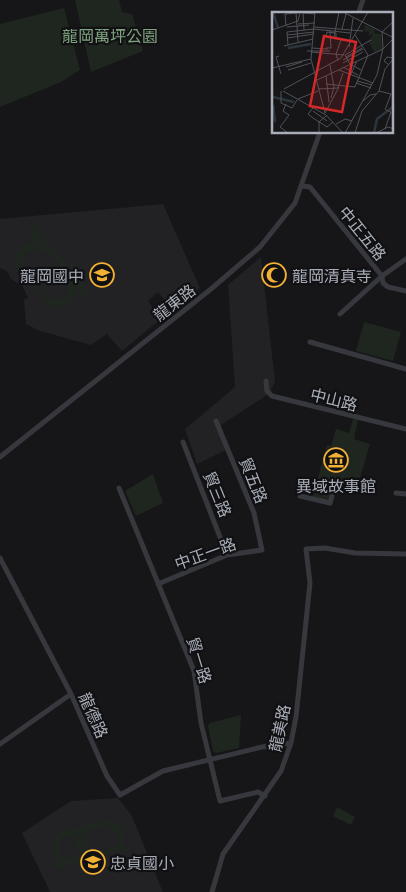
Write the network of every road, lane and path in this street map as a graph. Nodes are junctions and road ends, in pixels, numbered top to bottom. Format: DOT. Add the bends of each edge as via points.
graph roads {
  1 [pos="363,0"];
  2 [pos="359,12"];
  3 [pos="319,134"];
  4 [pos="302,186"];
  5 [pos="406,259"];
  6 [pos="382,276"];
  7 [pos="406,291"];
  8 [pos="340,314"];
  9 [pos="310,342"];
  10 [pos="406,369"];
  11 [pos="266,381"];
  12 [pos="216,421"];
  13 [pos="406,429"];
  14 [pos="183,442"];
  15 [pos="0,457"];
  16 [pos="336,482"];
  17 [pos="119,488"];
  18 [pos="396,493"];
  19 [pos="406,494"];
  20 [pos="300,496"];
  21 [pos="262,550"];
  22 [pos="406,554"];
  23 [pos="227,555"];
  24 [pos="0,558"];
  25 [pos="158,584"];
  26 [pos="71,694"];
  27 [pos="290,743"];
  28 [pos="0,744"];
  29 [pos="210,759"];
  30 [pos="265,796"];
  31 [pos="212,892"];
  1 -- 2 [label="street"];
  3 -- 4 [label="street, 龍東路"];
  4 -- 6 [label="street, 中正五路" via="310,187"];
  4 -- 15 [label="street, 龍東路" via="273,233 246,260"];
  5 -- 6 [label="street"];
  6 -- 7 [label="street, 中正五路" via="388,287"];
  6 -- 8 [label="street"];
  9 -- 10 [label="street"];
  11 -- 13 [label="street, 中山路" via="267,391 272,396"];
  12 -- 21 [label="street, 貿五路" via="254,513"];
  14 -- 23 [label="street, 貿三路"];
  16 -- 20 [label="street" via="330,503"];
  17 -- 25 [label="street, 貿一路"];
  18 -- 19 [label="street"];
  21 -- 23 [label="street, 中正一路"];
  22 -- 27 [label="street, 龍美路" via="306,549 310,583 296,717"];
  23 -- 25 [label="street, 中正一路"];
  24 -- 26 [label="street, 龍德路"];
  25 -- 29 [label="street, 貿一路" via="194,671"];
  26 -- 28 [label="street"];
  26 -- 29 [label="street, 龍德路" via="107,776 120,795 163,771"];
  27 -- 29 [label="street"];
  27 -- 30 [label="street, 龍美路" via="281,771"];
  29 -- 30 [label="street, 貿一路" via="220,802 258,792"];
  30 -- 31 [label="street, 龍美路" via="223,854"];
}
